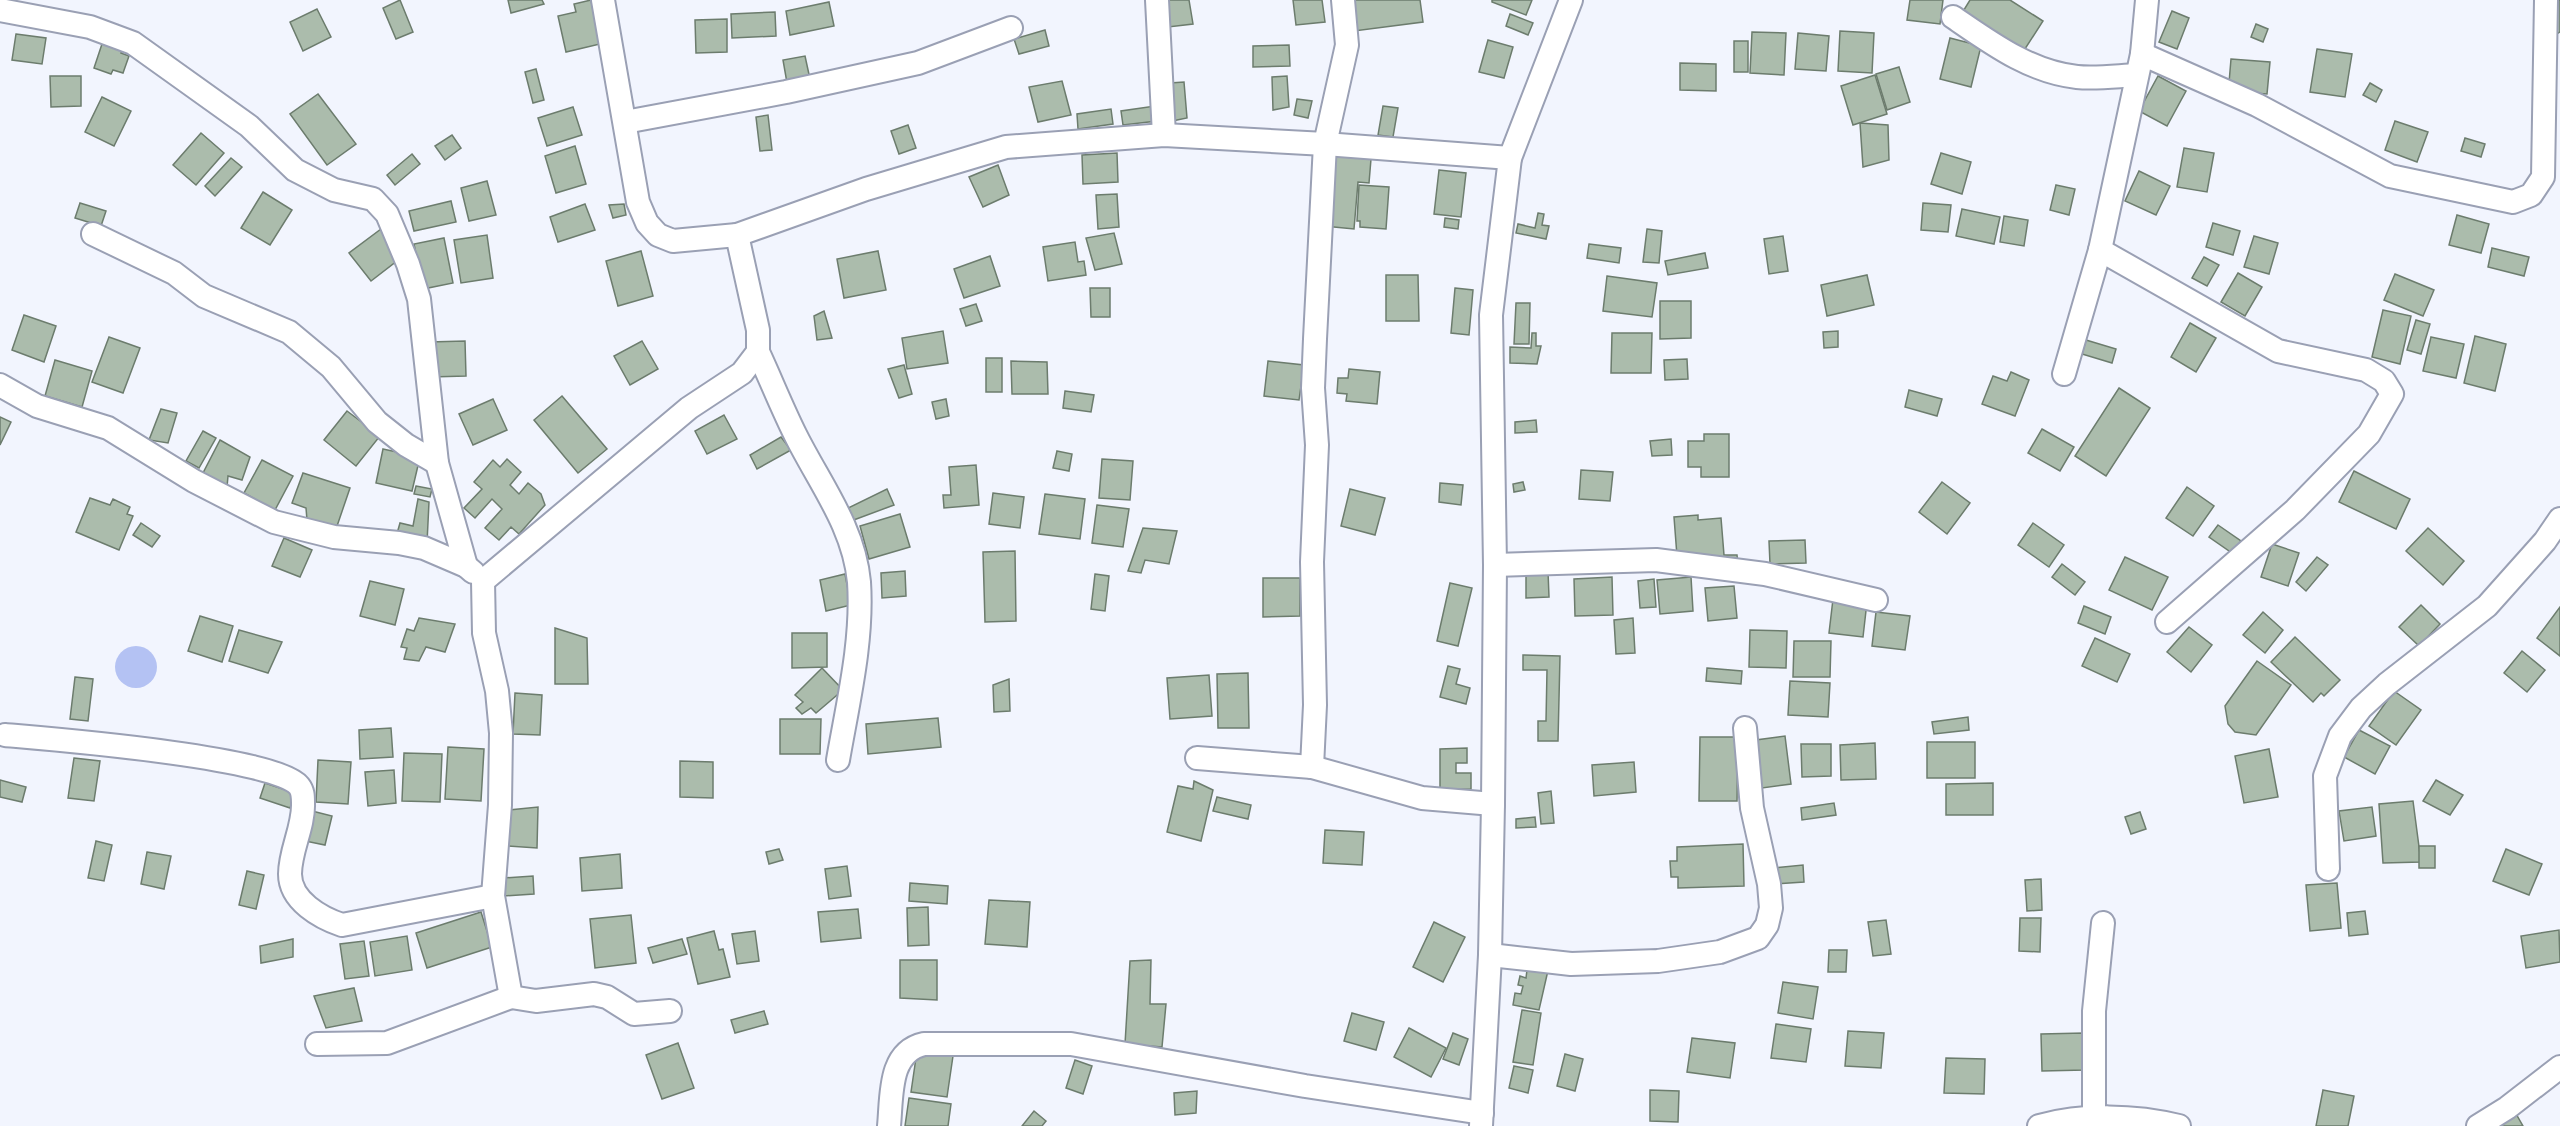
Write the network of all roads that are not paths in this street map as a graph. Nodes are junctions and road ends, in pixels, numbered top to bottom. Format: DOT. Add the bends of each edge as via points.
graph roads {
  1 [pos="603,0"];
  2 [pos="1157,0"];
  3 [pos="1343,0"];
  4 [pos="1571,0"];
  5 [pos="2147,0"];
  6 [pos="2546,0"];
  7 [pos="0,10"];
  8 [pos="1953,17"];
  9 [pos="1011,28"];
  10 [pos="2139,64"];
  11 [pos="624,122"];
  12 [pos="1164,135"];
  13 [pos="1324,144"];
  14 [pos="1510,158"];
  15 [pos="93,234"];
  16 [pos="737,236"];
  17 [pos="2100,250"];
  18 [pos="758,352"];
  19 [pos="2064,374"];
  20 [pos="0,385"];
  21 [pos="438,463"];
  22 [pos="2560,519"];
  23 [pos="1495,566"];
  24 [pos="474,574"];
  25 [pos="1876,600"];
  26 [pos="2167,622"];
  27 [pos="1745,728"];
  28 [pos="5,735"];
  29 [pos="1197,758"];
  30 [pos="837,759"];
  31 [pos="1312,767"];
  32 [pos="1493,804"];
  33 [pos="2328,869"];
  34 [pos="494,896"];
  35 [pos="2103,923"];
  36 [pos="1490,955"];
  37 [pos="511,997"];
  38 [pos="670,1011"];
  39 [pos="317,1044"];
  40 [pos="2560,1066"];
  41 [pos="2094,1119"];
  42 [pos="1482,1120"];
  43 [pos="889,1126"];
  44 [pos="2039,1126"];
  45 [pos="2179,1126"];
  46 [pos="2478,1126"];
  1 -- 11 [label="street"];
  2 -- 12 [label="street"];
  3 -- 13 [label="street" via="1347,45"];
  4 -- 14 [label="street"];
  5 -- 10 [label="street"];
  6 -- 10 [label="street" via="2543,177 2531,195 2513,202 2390,176 2257,105"];
  7 -- 21 [label="street" via="90,27 133,43 249,126 295,170 334,190 373,199 387,214 419,299"];
  8 -- 10 [label="street" via="2041,69 2077,77"];
  9 -- 11 [label="street" via="918,63"];
  10 -- 17 [label="street"];
  11 -- 16 [label="street" via="638,202 647,223 658,235 673,241"];
  12 -- 13 [label="street"];
  12 -- 16 [label="street" via="1006,147 866,189"];
  13 -- 14 [label="street"];
  13 -- 31 [label="street" via="1314,388 1317,444 1312,562"];
  14 -- 23 [label="street" via="1491,315"];
  15 -- 21 [label="street" via="174,273 204,296 289,332 331,367 377,422"];
  16 -- 18 [label="street" via="758,330"];
  17 -- 19 [label="street"];
  17 -- 26 [label="street" via="2278,351 2366,370 2384,381 2392,394 2368,434 2295,510"];
  18 -- 24 [label="street" via="742,373 689,408"];
  18 -- 30 [label="street" via="796,436 843,519 859,582 857,652"];
  20 -- 24 [label="street" via="37,406 108,428 194,481 274,522 334,537 424,548"];
  21 -- 24 [label="street"];
  22 -- 33 [label="street" via="2487,606 2387,684 2361,708 2340,736 2325,776"];
  23 -- 25 [label="street" via="1656,560 1766,574"];
  23 -- 32 [label="street"];
  24 -- 34 [label="street" via="497,691 501,733"];
  27 -- 36 [label="street" via="1752,808 1771,908 1767,925 1758,938 1720,952 1658,961 1571,964"];
  28 -- 34 [label="street" via="139,746 250,767 293,780 303,792 303,810 290,875 303,902 322,918 342,925"];
  29 -- 31 [label="street"];
  31 -- 32 [label="street" via="1422,798"];
  32 -- 36 [label="street"];
  34 -- 37 [label="street"];
  35 -- 41 [label="street" via="2094,1011"];
  36 -- 42 [label="street"];
  37 -- 38 [label="street" via="536,1001 594,994 608,997 634,1014"];
  37 -- 39 [label="street" via="387,1043"];
  40 -- 46 [label="street"];
  41 -- 44 [label="street"];
  41 -- 45 [label="street" via="2155,1120"];
  42 -- 43 [label="street" via="1071,1044 924,1044 904,1053 896,1065"];
}
